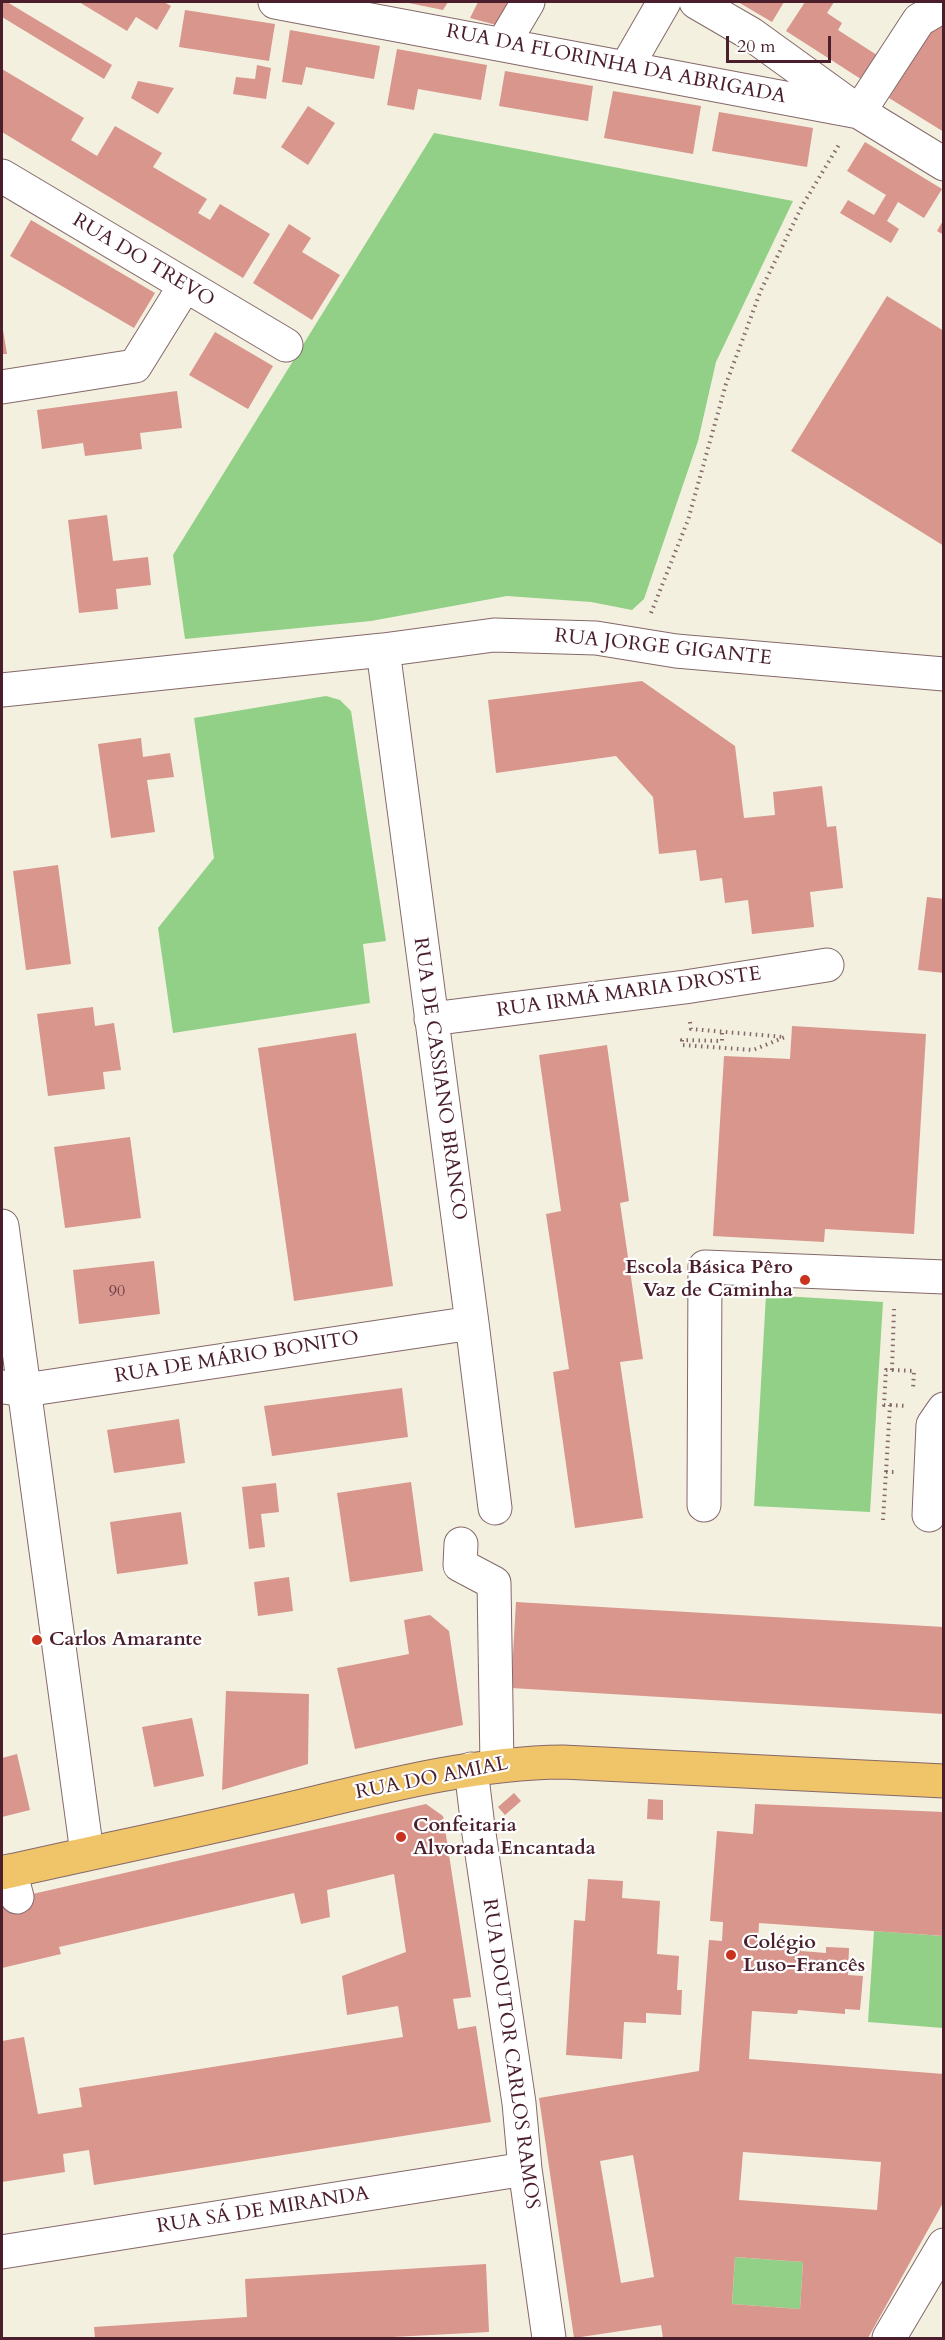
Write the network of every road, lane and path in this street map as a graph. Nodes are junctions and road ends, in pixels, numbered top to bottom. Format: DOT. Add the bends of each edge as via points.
graph roads {
  1 [pos="274,2"];
  2 [pos="528,2"];
  3 [pos="641,2"];
  4 [pos="664,2"];
  5 [pos="696,2"];
  6 [pos="927,8"];
  7 [pos="372,10"];
  8 [pos="503,44"];
  9 [pos="615,66"];
  10 [pos="859,112"];
  11 [pos="944,164"];
  12 [pos="2,176"];
  13 [pos="184,287"];
  14 [pos="286,345"];
  15 [pos="2,387"];
  16 [pos="642,646"];
  17 [pos="383,650"];
  18 [pos="944,674"];
  19 [pos="2,690"];
  20 [pos="827,965"];
  21 [pos="431,1019"];
  22 [pos="722,1032"];
  23 [pos="730,1033"];
  24 [pos="2,1226"];
  25 [pos="896,1275"];
  26 [pos="944,1277"];
  27 [pos="472,1323"];
  28 [pos="892,1370"];
  29 [pos="13,1389"];
  30 [pos="912,1398"];
  31 [pos="890,1405"];
  32 [pos="928,1408"];
  33 [pos="886,1472"];
  34 [pos="704,1505"];
  35 [pos="495,1508"];
  36 [pos="928,1515"];
  37 [pos="461,1544"];
  38 [pos="484,1767"];
  39 [pos="944,1781"];
  40 [pos="87,1853"];
  41 [pos="10,1881"];
  42 [pos="525,2169"];
  43 [pos="944,2245"];
  44 [pos="2,2252"];
  45 [pos="549,2338"];
  46 [pos="889,2338"];
  1 -- 7 [label="street, RUA DA FLORINHA DA ABRIGADA"];
  2 -- 8 [label="street"];
  3 -- 9 [label="street"];
  4 -- 9 [label="street"];
  5 -- 10 [label="street" via="751,34"];
  6 -- 10 [label="street"];
  7 -- 8 [label="street, RUA DA FLORINHA DA ABRIGADA"];
  8 -- 9 [label="street, RUA DA FLORINHA DA ABRIGADA"];
  9 -- 10 [label="street, RUA DA FLORINHA DA ABRIGADA"];
  10 -- 11 [label="street, RUA DA FLORINHA DA ABRIGADA"];
  10 -- 16 [label="path" via="802,206 761,290 726,384 688,520 651,612"];
  12 -- 13 [label="street, RUA DO TREVO"];
  13 -- 14 [label="street, RUA DO TREVO"];
  13 -- 15 [label="street" via="135,366"];
  16 -- 17 [label="street, RUA JORGE GIGANTE" via="596,638 494,635"];
  16 -- 18 [label="street, RUA JORGE GIGANTE"];
  17 -- 19 [label="street, RUA JORGE GIGANTE"];
  17 -- 21 [label="street, RUA DE CASSIANO BRANCO"];
  20 -- 21 [label="street, RUA IRMÃ MARIA DROSTE"];
  21 -- 27 [label="street, RUA DE CASSIANO BRANCO"];
  22 -- 23 [label="path" via="723,1041 682,1040 682,1045 753,1050 784,1037"];
  24 -- 29 [label="street"];
  25 -- 26 [label="street"];
  25 -- 28 [label="path"];
  25 -- 34 [label="street" via="705,1267"];
  27 -- 29 [label="street, RUA DE MÁRIO BONITO"];
  27 -- 35 [label="street, RUA DE CASSIANO BRANCO"];
  28 -- 30 [label="path" via="914,1371"];
  28 -- 31 [label="path" via="886,1370 884,1405"];
  29 -- 40 [label="street"];
  31 -- 32 [label="path"];
  31 -- 33 [label="path"];
  32 -- 36 [label="street" via="933,1425"];
  37 -- 38 [label="street, RUA DOUTOR CARLOS RAMOS" via="460,1565 494,1583"];
  38 -- 39 [label="main road, RUA DO AMIAL" via="563,1762"];
  38 -- 40 [label="main road, RUA DO AMIAL"];
  38 -- 42 [label="street, RUA DOUTOR CARLOS RAMOS" via="478,1827 519,2103"];
  40 -- 41 [label="main road, RUA DO AMIAL"];
  42 -- 44 [label="street, RUA SÁ DE MIRANDA"];
  42 -- 45 [label="street, RUA DOUTOR CARLOS RAMOS"];
  43 -- 46 [label="street"];
}
